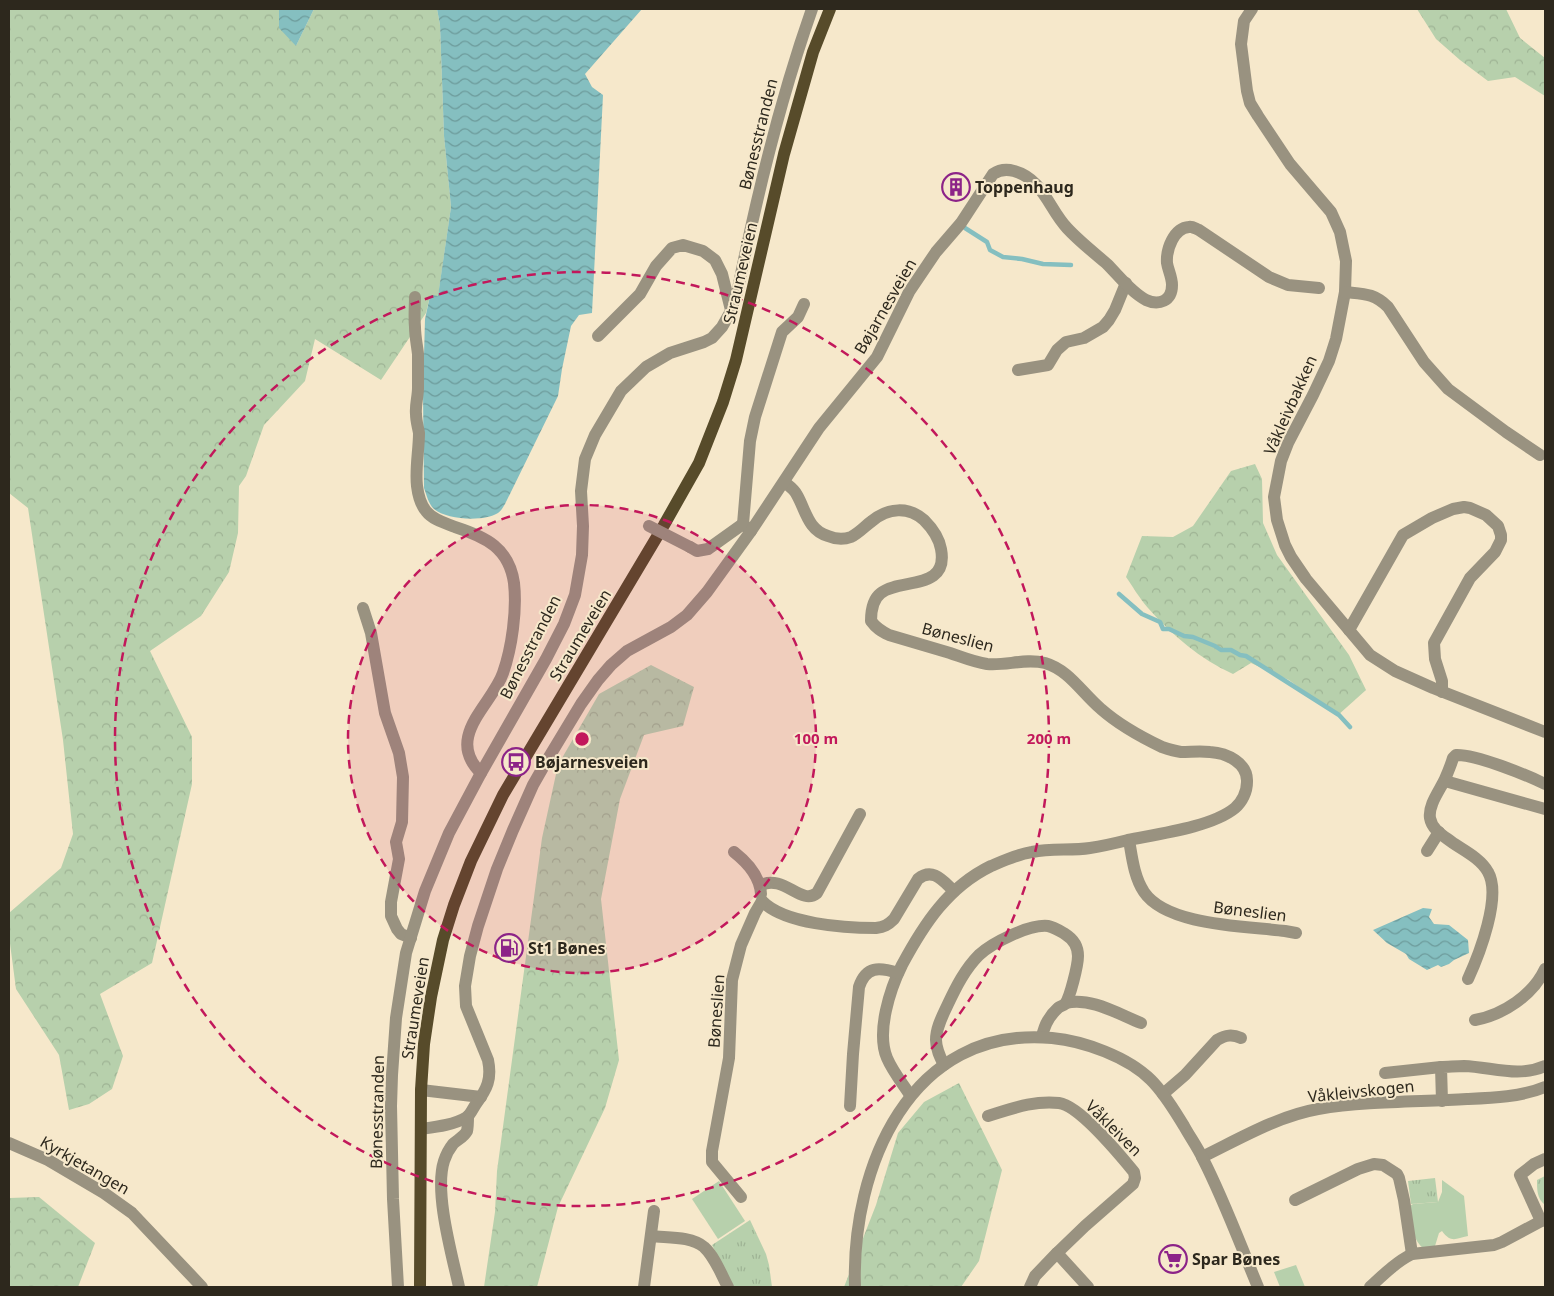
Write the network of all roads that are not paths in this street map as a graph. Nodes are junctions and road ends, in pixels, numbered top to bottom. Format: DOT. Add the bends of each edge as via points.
graph roads {
  1 [pos="812,9"];
  2 [pos="830,9"];
  3 [pos="1252,9"];
  4 [pos="1126,283"];
  5 [pos="1319,288"];
  6 [pos="1345,292"];
  7 [pos="415,297"];
  8 [pos="804,304"];
  9 [pos="731,311"];
  10 [pos="598,336"];
  11 [pos="1018,370"];
  12 [pos="1540,455"];
  13 [pos="784,482"];
  14 [pos="649,526"];
  15 [pos="747,527"];
  16 [pos="363,608"];
  17 [pos="1349,630"];
  18 [pos="1442,692"];
  19 [pos="1545,732"];
  20 [pos="481,773"];
  21 [pos="1445,781"];
  22 [pos="1545,784"];
  23 [pos="1545,809"];
  24 [pos="860,814"];
  25 [pos="1439,832"];
  26 [pos="1129,840"];
  27 [pos="1427,851"];
  28 [pos="734,852"];
  29 [pos="761,885"];
  30 [pos="954,891"];
  31 [pos="762,901"];
  32 [pos="1296,933"];
  33 [pos="411,938"];
  34 [pos="1545,969"];
  35 [pos="898,973"];
  36 [pos="1468,979"];
  37 [pos="1066,1003"];
  38 [pos="1475,1020"];
  39 [pos="1142,1024"];
  40 [pos="1042,1037"];
  41 [pos="1242,1038"];
  42 [pos="944,1065"];
  43 [pos="1545,1066"];
  44 [pos="1441,1067"];
  45 [pos="1385,1073"];
  46 [pos="1545,1087"];
  47 [pos="420,1090"];
  48 [pos="1163,1094"];
  49 [pos="910,1096"];
  50 [pos="481,1098"];
  51 [pos="1442,1101"];
  52 [pos="850,1106"];
  53 [pos="468,1116"];
  54 [pos="988,1116"];
  55 [pos="421,1129"];
  56 [pos="9,1143"];
  57 [pos="1202,1157"];
  58 [pos="1545,1159"];
  59 [pos="741,1197"];
  60 [pos="1295,1200"];
  61 [pos="654,1211"];
  62 [pos="1543,1220"];
  63 [pos="651,1236"];
  64 [pos="1057,1253"];
  65 [pos="1412,1254"];
  66 [pos="202,1287"];
  67 [pos="398,1287"];
  68 [pos="420,1287"];
  69 [pos="459,1287"];
  70 [pos="644,1287"];
  71 [pos="728,1287"];
  72 [pos="855,1287"];
  73 [pos="1030,1287"];
  74 [pos="1088,1287"];
  75 [pos="1258,1287"];
  76 [pos="1370,1287"];
  1 -- 9 [label="street, Bønesstranden" via="768,156"];
  2 -- 47 [label="main road, Straumeveien" via="784,154 744,330 723,402 699,463 503,795 470,861 446,932 431,997"];
  3 -- 6 [label="street, Våkleivbakken" via="1244,21 1241,44 1250,103 1290,164 1336,220 1346,261"];
  4 -- 5 [label="street, Bøjarnesveien" via="1138,295 1155,303 1168,299 1172,284 1167,261 1169,249 1180,229 1190,226 1268,277 1288,285"];
  4 -- 11 [label="street" via="1115,310 1102,327 1084,338 1066,342 1048,364"];
  4 -- 13 [label="street, Bøjarnesveien" via="1065,226 1035,183 1022,173 998,171 909,292 877,357 819,428"];
  6 -- 12 [label="street" via="1367,294 1382,301 1442,384"];
  6 -- 17 [label="street, Våkleivbakken" via="1329,361 1288,443 1274,497 1277,520 1291,557"];
  7 -- 20 [label="street, Bønesstranden" via="414,326 418,353 416,415 419,431 417,486 421,501 426,511 437,520 491,542 511,568 514,583 515,611 506,661 496,688 480,709 468,734 468,752"];
  8 -- 15 [label="street" via="798,317 782,332 755,417 750,441"];
  9 -- 10 [label="street" via="715,260 703,251 682,245 672,248 656,266 640,294"];
  9 -- 20 [label="street, Bønesstranden" via="712,338 670,352 635,376 621,391 599,427 585,459 581,492 582,555 575,595 546,659"];
  13 -- 15 [label="street, Bøjarnesveien"];
  13 -- 26 [label="street, Bøneslien" via="797,495 813,526 826,536 850,537 884,513 894,510 920,517 936,535 942,556 937,572 924,581 881,593 873,607 871,621 874,626 889,635 974,661 990,664 1035,661 1056,668 1105,712 1151,741 1174,751 1222,754 1246,771 1244,795 1226,813 1184,829"];
  14 -- 15 [label="street, Bøjarnesveien, bridge" via="697,551 708,550"];
  15 -- 50 [label="street, Bøjarnesveien" via="706,592 687,614 671,627 626,651 611,664 533,785 497,869 466,976 466,1006 490,1069 486,1091"];
  16 -- 33 [label="street" via="371,633 385,713 399,753 403,777 402,822 396,842 399,858 391,916 397,930"];
  17 -- 18 [label="street, Våkleivbakken" via="1370,655 1395,671"];
  17 -- 18 [label="street" via="1403,535 1453,509 1470,508 1486,515 1498,526 1501,540 1495,552 1470,578 1434,643"];
  18 -- 19 [label="street, Våkleivbakken"];
  20 -- 33 [label="street, Bønesstranden" via="449,832 425,891"];
  21 -- 22 [label="street" via="1453,758 1462,754"];
  21 -- 23 [label="street"];
  21 -- 25 [label="street" via="1430,816"];
  24 -- 29 [label="street" via="813,896 802,895 781,884 767,882"];
  25 -- 27 [label="street"];
  25 -- 36 [label="street" via="1476,858 1491,877 1493,897 1488,921"];
  26 -- 30 [label="street, Bøneslien" via="1090,848 1019,854 979,872"];
  26 -- 32 [label="street, Bøneslien" via="1139,884 1160,906 1185,918 1203,922"];
  28 -- 29 [label="street" via="753,871"];
  29 -- 31 [label="street"];
  30 -- 31 [label="street" via="934,875 923,875 894,919 883,928 809,922 773,910"];
  30 -- 35 [label="street, Bøneslien" via="929,919"];
  31 -- 59 [label="street, Bøneslien" via="741,945 732,980 729,1058 712,1151 712,1162"];
  33 -- 67 [label="street, Bønesstranden" via="396,1018 390,1106"];
  34 -- 38 [label="street" via="1524,996 1494,1014"];
  35 -- 49 [label="street, Bøneslien" via="883,1038 888,1058"];
  35 -- 52 [label="street" via="880,969 862,977"];
  37 -- 39 [label="street" via="1091,1003"];
  37 -- 40 [label="street" via="1044,1026"];
  37 -- 42 [label="street" via="1078,956 1074,941 1049,926 1008,937 979,955 957,986 937,1029 937,1050"];
  40 -- 42 [label="street" via="986,1045"];
  40 -- 48 [label="street" via="1062,1039 1106,1053 1140,1071"];
  41 -- 48 [label="street" via="1232,1034 1217,1040"];
  42 -- 49 [label="street"];
  43 -- 44 [label="street" via="1516,1072 1464,1066"];
  44 -- 45 [label="street"];
  44 -- 51 [label="street"];
  46 -- 51 [label="street, Våkleivskogen" via="1488,1098"];
  47 -- 50 [label="street"];
  47 -- 55 [label="main road, Straumeveien"];
  48 -- 57 [label="street"];
  49 -- 72 [label="street" via="896,1117 869,1176 857,1229"];
  50 -- 53 [label="street, Bøjarnesveien"];
  51 -- 57 [label="street, Våkleivskogen" via="1354,1105 1306,1112 1265,1127"];
  53 -- 55 [label="street" via="439,1127"];
  53 -- 69 [label="street, Bøjarnesveien" via="467,1131 453,1144 442,1170 441,1193"];
  54 -- 64 [label="street, Våkleiven" via="1038,1103 1071,1108 1112,1146 1134,1172 1133,1184"];
  55 -- 68 [label="main road, Straumeveien"];
  56 -- 66 [label="street, Kyrkjetangen" via="48,1160 132,1212"];
  57 -- 75 [label="street"];
  58 -- 62 [label="street" via="1520,1175"];
  60 -- 65 [label="street" via="1358,1170 1374,1164 1383,1165 1399,1178"];
  61 -- 63 [label="street"];
  62 -- 65 [label="street" via="1502,1242"];
  63 -- 70 [label="street"];
  63 -- 71 [label="street" via="688,1240 703,1246"];
  64 -- 73 [label="street, Våkleiven" via="1035,1276"];
  64 -- 74 [label="street"];
  65 -- 76 [label="street"];
}
